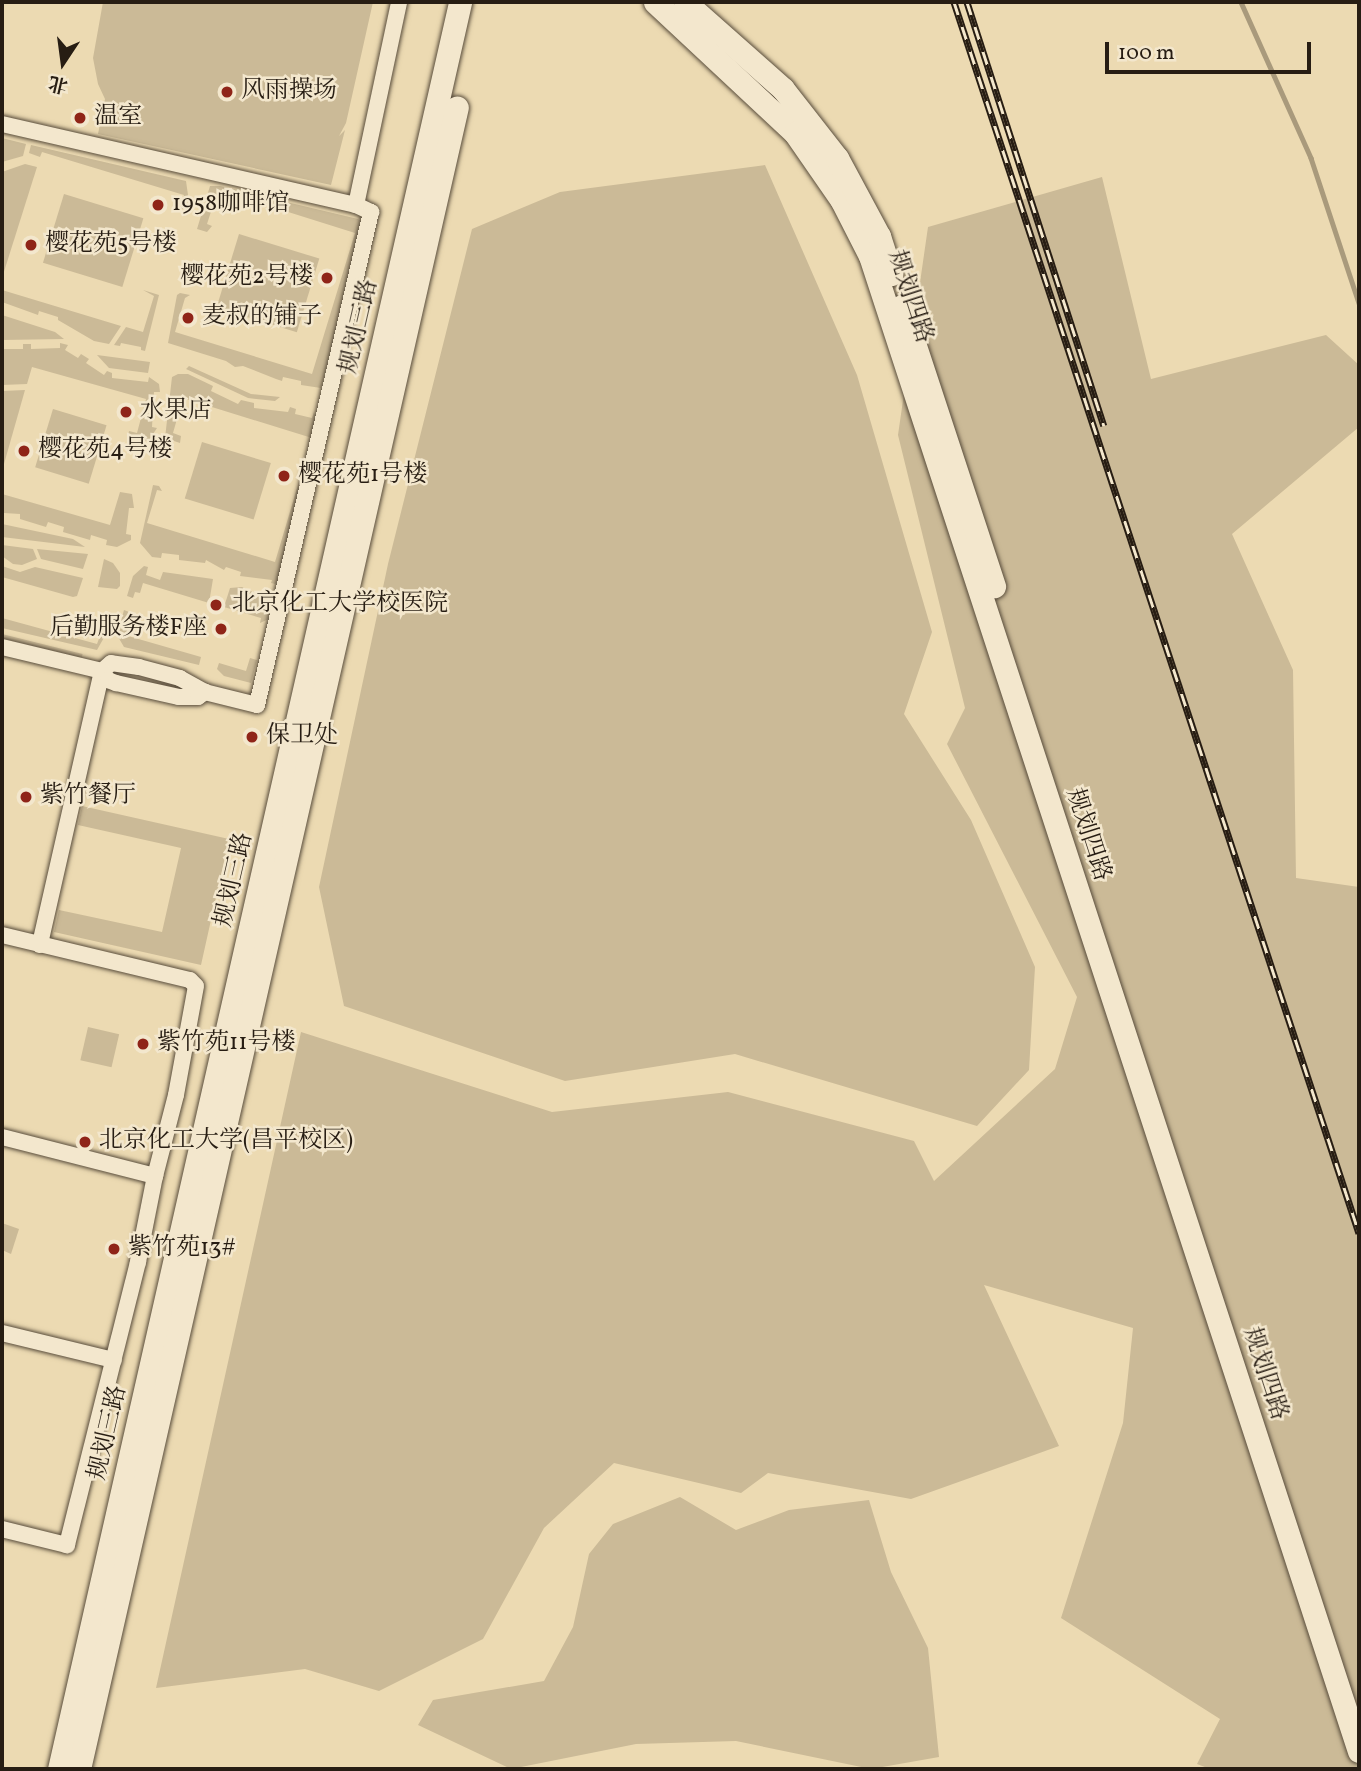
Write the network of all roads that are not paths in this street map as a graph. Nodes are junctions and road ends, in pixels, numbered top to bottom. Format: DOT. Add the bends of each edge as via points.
graph roads {
  1 [pos="399,2"];
  2 [pos="460,2"];
  3 [pos="655,2"];
  4 [pos="685,2"];
  5 [pos="457,107"];
  6 [pos="2,124"];
  7 [pos="356,205"];
  8 [pos="2,648"];
  9 [pos="102,671"];
  10 [pos="2,935"];
  11 [pos="40,944"];
  12 [pos="2,1137"];
  13 [pos="155,1176"];
  14 [pos="203,1186"];
  15 [pos="2,1333"];
  16 [pos="114,1360"];
  17 [pos="2,1529"];
  18 [pos="1359,1704"];
  19 [pos="1359,1751"];
  20 [pos="59,1769"];
  21 [pos="79,1769"];
  1 -- 7 [label="street"];
  2 -- 14 [label="main road, 规划三路"];
  3 -- 19 [label="main road, 规划四路" via="795,133 842,201 870,256"];
  4 -- 18 [label="main road, 规划四路" via="783,89 837,158 879,236"];
  5 -- 14 [label="main road, 规划三路"];
  6 -- 7 [label="street"];
  7 -- 9 [label="street" via="368,209 370,219 257,705 205,692 198,697 179,697 116,683"];
  8 -- 9 [label="street"];
  9 -- 11 [label="street"];
  10 -- 11 [label="street"];
  11 -- 13 [label="street" via="190,980 196,986"];
  12 -- 13 [label="street"];
  13 -- 16 [label="street"];
  14 -- 20 [label="main road, 规划三路"];
  14 -- 21 [label="main road, 规划三路"];
  15 -- 16 [label="street"];
  16 -- 17 [label="street" via="67,1545"];
}
